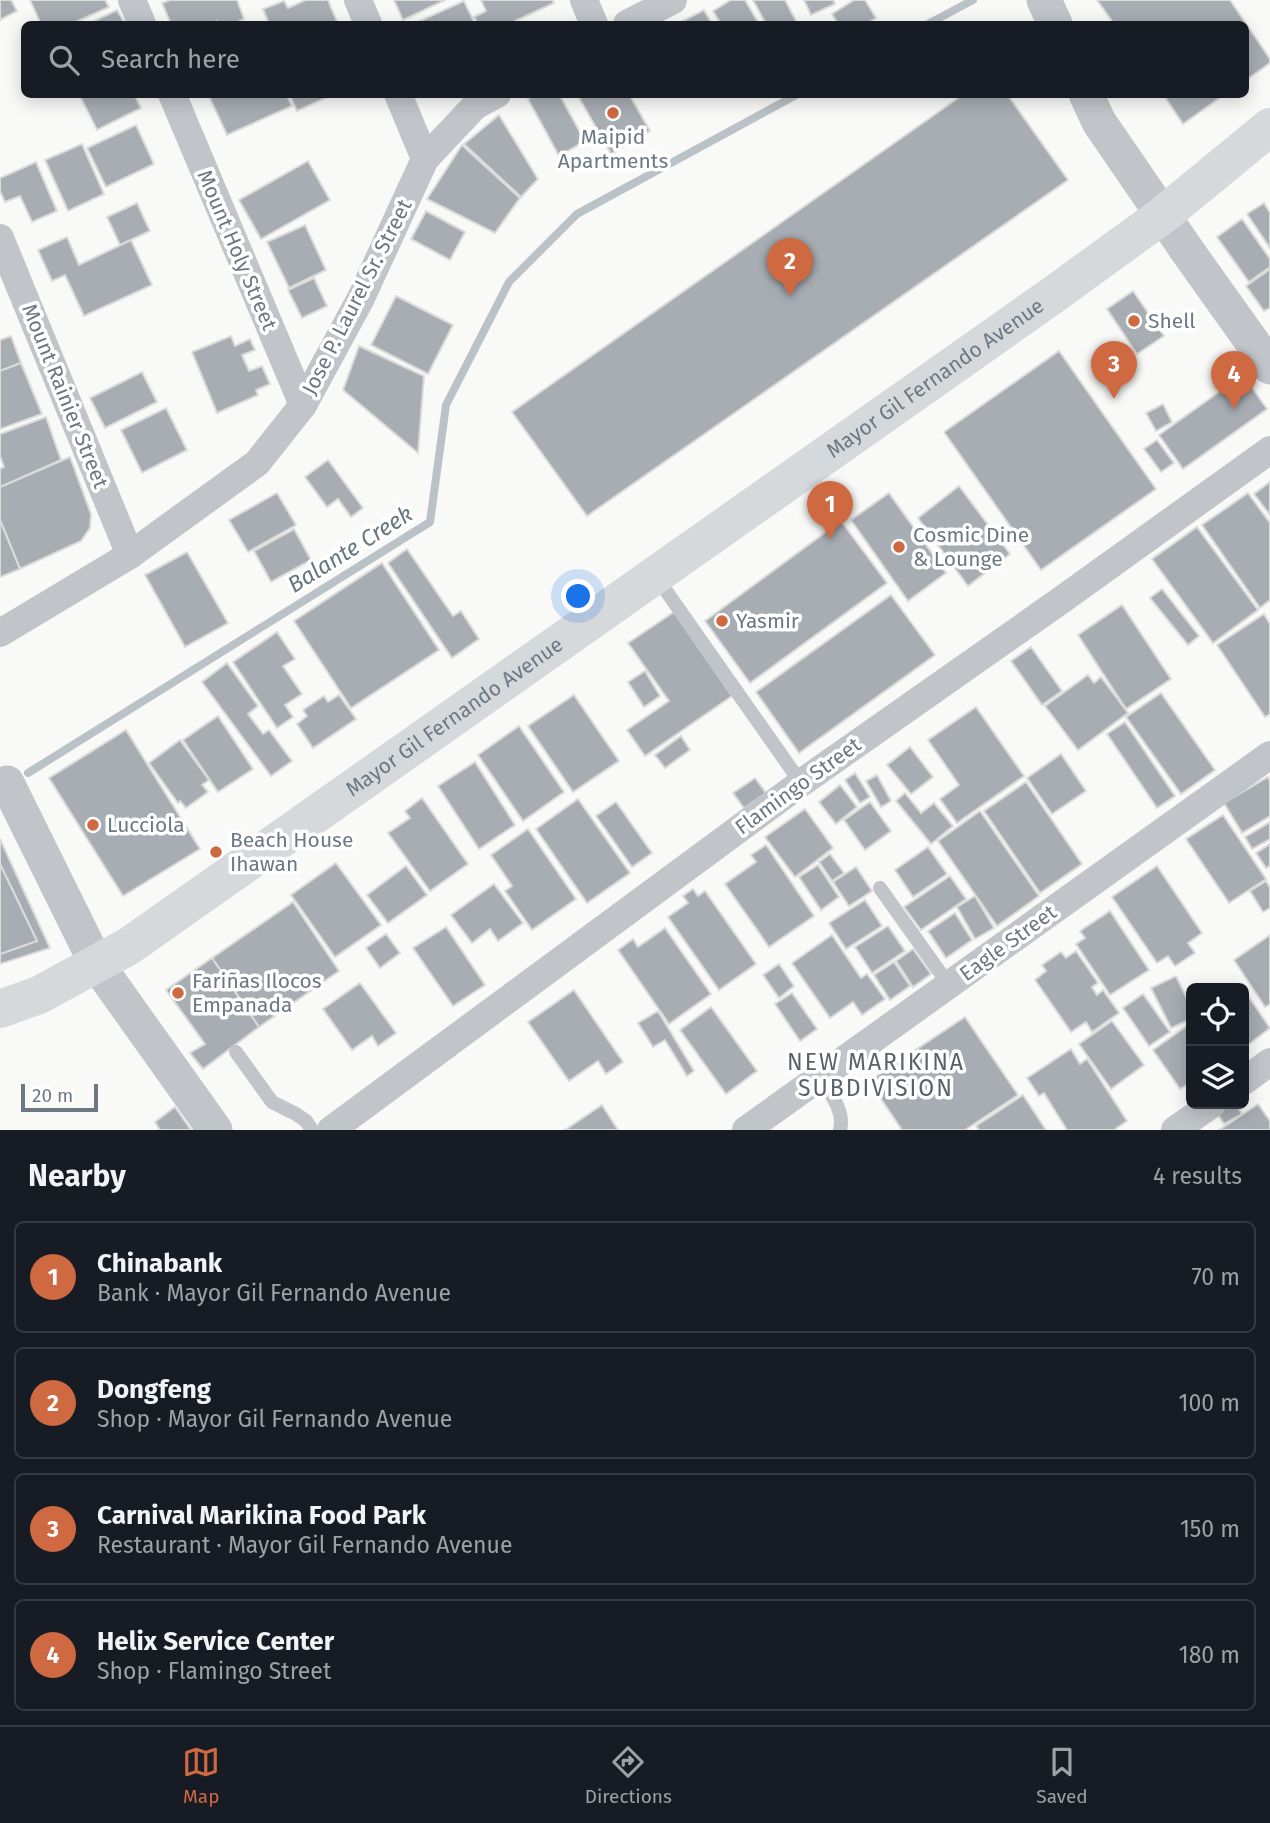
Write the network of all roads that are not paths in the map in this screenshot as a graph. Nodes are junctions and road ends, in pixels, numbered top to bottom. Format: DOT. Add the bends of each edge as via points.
graph roads {
  1 [pos="132,0"];
  2 [pos="358,0"];
  3 [pos="584,0"];
  4 [pos="673,0"];
  5 [pos="141,21"];
  6 [pos="367,21"];
  7 [pos="593,21"];
  8 [pos="633,21"];
  9 [pos="174,98"];
  10 [pos="400,98"];
  11 [pos="490,98"];
  12 [pos="1088,98"];
  13 [pos="1270,127"];
  14 [pos="425,159"];
  15 [pos="1163,215"];
  16 [pos="0,238"];
  17 [pos="1270,367"];
  18 [pos="303,405"];
  19 [pos="1270,450"];
  20 [pos="130,555"];
  21 [pos="655,575"];
  22 [pos="0,633"];
  23 [pos="1270,755"];
  24 [pos="2,780"];
  25 [pos="801,783"];
  26 [pos="880,888"];
  27 [pos="96,963"];
  28 [pos="949,985"];
  29 [pos="0,1009"];
  30 [pos="236,1052"];
  31 [pos="1270,1062"];
  32 [pos="820,1077"];
  33 [pos="1249,1077"];
  34 [pos="1205,1109"];
  35 [pos="215,1130"];
  36 [pos="312,1130"];
  37 [pos="331,1130"];
  38 [pos="746,1130"];
  39 [pos="840,1130"];
  40 [pos="1175,1130"];
  1 -- 5 [label="street"];
  2 -- 6 [label="street"];
  3 -- 7 [label="street"];
  4 -- 8 [label="street"];
  9 -- 18 [label="street, Mount Holy Street"];
  10 -- 14 [label="street"];
  11 -- 14 [label="street, Jose P. Laurel Sr. Street" via="475,106"];
  12 -- 15 [label="street" via="1099,122"];
  13 -- 15 [label="main road, Mayor Gil Fernando Avenue"];
  14 -- 18 [label="street, Jose P. Laurel Sr. Street" via="361,298"];
  15 -- 17 [label="street"];
  15 -- 21 [label="main road, Mayor Gil Fernando Avenue"];
  16 -- 20 [label="street, Mount Rainier Street"];
  18 -- 20 [label="street, Jose P. Laurel Sr. Street" via="257,463"];
  19 -- 25 [label="street, Flamingo Street"];
  20 -- 22 [label="street, Jose P. Laurel Sr. Street"];
  21 -- 25 [label="lane"];
  21 -- 27 [label="main road, Mayor Gil Fernando Avenue" via="129,946"];
  23 -- 28 [label="street, Eagle Street"];
  24 -- 27 [label="street"];
  25 -- 37 [label="street, Flamingo Street"];
  26 -- 28 [label="lane"];
  27 -- 29 [label="main road, Mayor Gil Fernando Avenue" via="39,995"];
  27 -- 35 [label="street"];
  28 -- 32 [label="street, Eagle Street"];
  30 -- 36 [label="lane" via="272,1102 306,1121"];
  31 -- 33 [label="street"];
  32 -- 38 [label="street, Eagle Street"];
  32 -- 39 [label="lane" via="842,1118"];
  34 -- 40 [label="street"];
}
